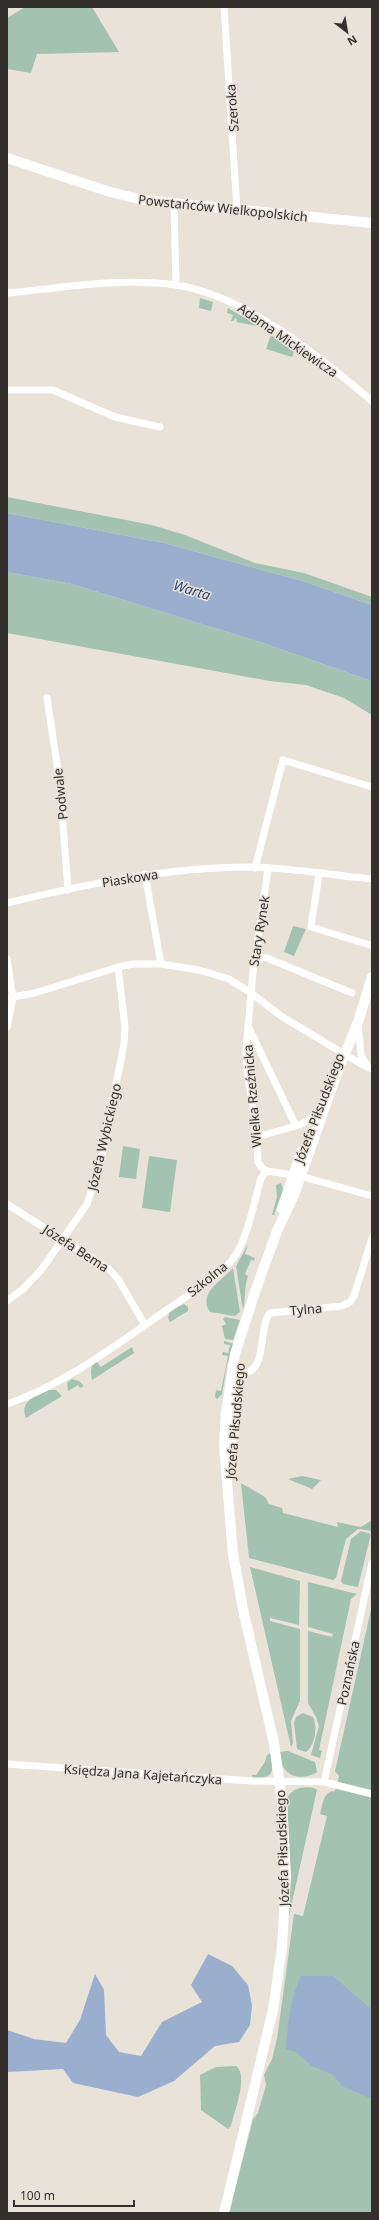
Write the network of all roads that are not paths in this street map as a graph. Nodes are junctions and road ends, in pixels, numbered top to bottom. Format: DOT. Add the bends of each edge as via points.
graph roads {
  1 [pos="224,7"];
  2 [pos="7,158"];
  3 [pos="174,204"];
  4 [pos="238,210"];
  5 [pos="372,223"];
  6 [pos="176,284"];
  7 [pos="7,293"];
  8 [pos="7,390"];
  9 [pos="372,402"];
  10 [pos="160,426"];
  11 [pos="47,698"];
  12 [pos="372,787"];
  13 [pos="255,868"];
  14 [pos="268,869"];
  15 [pos="146,874"];
  16 [pos="322,874"];
  17 [pos="372,879"];
  18 [pos="68,890"];
  19 [pos="7,903"];
  20 [pos="370,945"];
  21 [pos="255,956"];
  22 [pos="7,959"];
  23 [pos="161,964"];
  24 [pos="118,967"];
  25 [pos="372,977"];
  26 [pos="368,988"];
  27 [pos="251,993"];
  28 [pos="352,993"];
  29 [pos="10,998"];
  30 [pos="358,1022"];
  31 [pos="248,1026"];
  32 [pos="7,1027"];
  33 [pos="343,1053"];
  34 [pos="370,1068"];
  35 [pos="316,1116"];
  36 [pos="296,1126"];
  37 [pos="257,1137"];
  38 [pos="267,1171"];
  39 [pos="297,1175"];
  40 [pos="372,1196"];
  41 [pos="7,1204"];
  42 [pos="372,1238"];
  43 [pos="63,1239"];
  44 [pos="370,1254"];
  45 [pos="7,1301"];
  46 [pos="248,1315"];
  47 [pos="145,1325"];
  48 [pos="238,1373"];
  49 [pos="7,1404"];
  50 [pos="228,1505"];
  51 [pos="372,1563"];
  52 [pos="7,1764"];
  53 [pos="280,1782"];
  54 [pos="324,1782"];
  55 [pos="372,1794"];
  56 [pos="224,2213"];
  1 -- 4 [label="street, Szeroka"];
  2 -- 3 [label="street, Powstańców Wielkopolskich" via="124,196"];
  3 -- 4 [label="street, Powstańców Wielkopolskich"];
  3 -- 6 [label="street"];
  4 -- 5 [label="street, Powstańców Wielkopolskich"];
  6 -- 7 [label="street, Adama Mickiewicza" via="112,284"];
  6 -- 9 [label="street, Adama Mickiewicza" via="211,292 246,309 302,347"];
  8 -- 10 [label="street" via="53,390 114,417"];
  11 -- 18 [label="street, Podwale" via="61,795"];
  12 -- 13 [label="street" via="283,760"];
  13 -- 14 [label="street"];
  13 -- 15 [label="street, Piaskowa"];
  14 -- 16 [label="street"];
  14 -- 21 [label="street, Stary Rynek"];
  15 -- 18 [label="street, Piaskowa"];
  15 -- 23 [label="street"];
  16 -- 17 [label="street"];
  16 -- 20 [label="street" via="310,927"];
  18 -- 19 [label="street, Piaskowa"];
  21 -- 27 [label="street, Stary Rynek"];
  21 -- 28 [label="street" via="267,958"];
  22 -- 29 [label="street"];
  23 -- 24 [label="street" via="144,963"];
  23 -- 27 [label="street" via="215,974"];
  24 -- 29 [label="street"];
  24 -- 43 [label="street, Józefa Wybickiego" via="125,1038 103,1153 87,1204"];
  25 -- 26 [label="street, Józefa Piłsudskiego"];
  26 -- 30 [label="street, Józefa Piłsudskiego"];
  26 -- 33 [label="street, Józefa Piłsudskiego" via="357,1006"];
  27 -- 31 [label="street, Wielka Rzeźnicka"];
  27 -- 33 [label="street" via="280,1016"];
  29 -- 32 [label="street"];
  30 -- 33 [label="street, Józefa Piłsudskiego"];
  30 -- 34 [label="street" via="361,1055"];
  31 -- 36 [label="street"];
  31 -- 37 [label="street, Wielka Rzeźnicka" via="246,1065"];
  33 -- 34 [label="street"];
  33 -- 35 [label="street, Józefa Piłsudskiego"];
  33 -- 39 [label="street, Józefa Piłsudskiego"];
  35 -- 36 [label="street"];
  35 -- 39 [label="street, Józefa Piłsudskiego"];
  36 -- 37 [label="street"];
  37 -- 38 [label="street, Wielka Rzeźnicka" via="258,1162"];
  38 -- 39 [label="street"];
  38 -- 47 [label="street, Szkolna" via="261,1178 243,1239 234,1256 205,1283"];
  39 -- 40 [label="street"];
  39 -- 46 [label="street, Józefa Piłsudskiego"];
  41 -- 43 [label="street, Józefa Bema"];
  42 -- 44 [label="street, Tylna"];
  43 -- 45 [label="street, Józefa Wybickiego" via="36,1276"];
  43 -- 47 [label="street, Józefa Bema" via="113,1272"];
  44 -- 48 [label="street, Tylna" via="350,1302 342,1306 270,1313 266,1318 256,1367 248,1373"];
  46 -- 48 [label="street, Józefa Piłsudskiego"];
  46 -- 50 [label="street, Józefa Piłsudskiego" via="235,1354 226,1412 224,1445"];
  47 -- 49 [label="street, Szkolna" via="58,1380"];
  48 -- 50 [label="street, Józefa Piłsudskiego"];
  50 -- 53 [label="street, Józefa Piłsudskiego" via="238,1588 271,1727"];
  51 -- 54 [label="street, Poznańska"];
  52 -- 53 [label="street, Księdza Jana Kajetańczyka"];
  53 -- 54 [label="street"];
  53 -- 56 [label="street, Józefa Piłsudskiego" via="286,1876 280,1966 268,2035"];
  54 -- 55 [label="street"];
}
